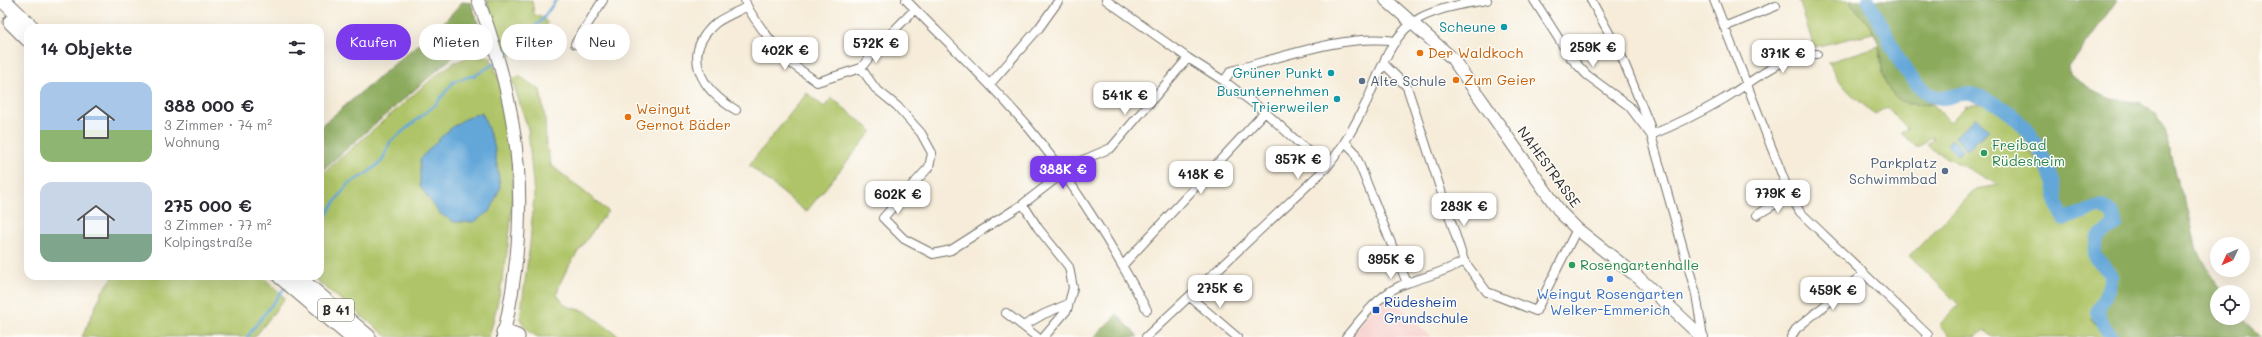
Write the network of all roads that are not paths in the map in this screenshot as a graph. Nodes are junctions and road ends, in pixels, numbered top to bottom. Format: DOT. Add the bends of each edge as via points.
graph roads {
  1 [pos="478,0"];
  2 [pos="602,0"];
  3 [pos="906,0"];
  4 [pos="1059,0"];
  5 [pos="1106,0"];
  6 [pos="1386,0"];
  7 [pos="1445,0"];
  8 [pos="1484,0"];
  9 [pos="1534,0"];
  10 [pos="1591,0"];
  11 [pos="1714,0"];
  12 [pos="746,3"];
  13 [pos="1776,6"];
  14 [pos="1452,7"];
  15 [pos="4,8"];
  16 [pos="915,9"];
  17 [pos="1413,23"];
  18 [pos="26,24"];
  19 [pos="587,24"];
  20 [pos="1724,27"];
  21 [pos="24,33"];
  22 [pos="1396,41"];
  23 [pos="1817,54"];
  24 [pos="1188,58"];
  25 [pos="1384,64"];
  26 [pos="861,68"];
  27 [pos="1224,81"];
  28 [pos="990,84"];
  29 [pos="1746,85"];
  30 [pos="736,110"];
  31 [pos="1265,112"];
  32 [pos="1651,135"];
  33 [pos="1346,142"];
  34 [pos="1326,168"];
  35 [pos="1063,172"];
  36 [pos="1790,195"];
  37 [pos="1023,204"];
  38 [pos="1757,215"];
  39 [pos="1577,229"];
  40 [pos="1464,261"];
  41 [pos="1123,265"];
  42 [pos="1863,274"];
  43 [pos="299,283"];
  44 [pos="1406,283"];
  45 [pos="1190,297"];
  46 [pos="1068,304"];
  47 [pos="1147,310"];
  48 [pos="1006,313"];
  49 [pos="1023,326"];
  50 [pos="508,335"];
  51 [pos="1927,336"];
  52 [pos="352,337"];
  53 [pos="368,337"];
  54 [pos="1037,337"];
  55 [pos="1044,337"];
  56 [pos="1146,337"];
  57 [pos="1237,337"];
  58 [pos="1346,337"];
  59 [pos="1702,337"];
  60 [pos="1791,337"];
  1 -- 50 [label="street" via="490,31 508,95 520,174 520,211"];
  2 -- 19 [label="street"];
  3 -- 16 [label="street"];
  4 -- 28 [label="street" via="1039,28"];
  5 -- 24 [label="street"];
  6 -- 17 [label="street, NAHESTRASSE"];
  7 -- 14 [label="street"];
  8 -- 14 [label="street"];
  9 -- 32 [label="street" via="1586,75 1630,106"];
  10 -- 32 [label="street" via="1621,54 1650,126"];
  11 -- 20 [label="street"];
  12 -- 26 [label="street" via="791,63 817,82"];
  12 -- 30 [label="street" via="717,23 702,40 697,58 697,66 703,79 721,102"];
  13 -- 20 [label="street"];
  14 -- 17 [label="street"];
  15 -- 18 [label="highway"];
  15 -- 21 [label="highway"];
  16 -- 26 [label="street"];
  16 -- 28 [label="street"];
  17 -- 22 [label="street"];
  17 -- 39 [label="street, NAHESTRASSE" via="1452,58 1561,213"];
  20 -- 29 [label="street"];
  22 -- 25 [label="street"];
  22 -- 27 [label="street" via="1366,39 1321,47 1231,71"];
  23 -- 29 [label="street" via="1802,54"];
  24 -- 27 [label="street"];
  24 -- 35 [label="street" via="1111,148 1076,163"];
  25 -- 33 [label="street"];
  25 -- 40 [label="street" via="1407,87"];
  26 -- 37 [label="street" via="875,88 897,106 922,133 932,153 929,167 883,218 904,239 933,254 951,250"];
  27 -- 31 [label="street"];
  28 -- 35 [label="street"];
  29 -- 32 [label="street" via="1700,112"];
  29 -- 36 [label="street"];
  31 -- 34 [label="street"];
  31 -- 41 [label="street"];
  32 -- 59 [label="street" via="1696,294"];
  33 -- 34 [label="street"];
  33 -- 44 [label="street" via="1354,151"];
  34 -- 45 [label="street"];
  35 -- 37 [label="street"];
  35 -- 41 [label="street" via="1095,217"];
  36 -- 38 [label="street"];
  36 -- 42 [label="street" via="1800,212"];
  37 -- 46 [label="street" via="1038,228 1069,267 1073,288"];
  39 -- 40 [label="street" via="1536,311 1487,292"];
  39 -- 59 [label="street, NAHESTRASSE" via="1639,278"];
  40 -- 44 [label="street" via="1451,269"];
  41 -- 47 [label="street"];
  42 -- 51 [label="street"];
  42 -- 60 [label="street" via="1796,329"];
  43 -- 52 [label="highway, B 41"];
  43 -- 53 [label="highway, B 41"];
  44 -- 58 [label="street" via="1375,302"];
  45 -- 56 [label="street"];
  45 -- 57 [label="street"];
  46 -- 49 [label="street"];
  46 -- 55 [label="street" via="1067,310"];
  48 -- 49 [label="street"];
  49 -- 54 [label="street"];
}
